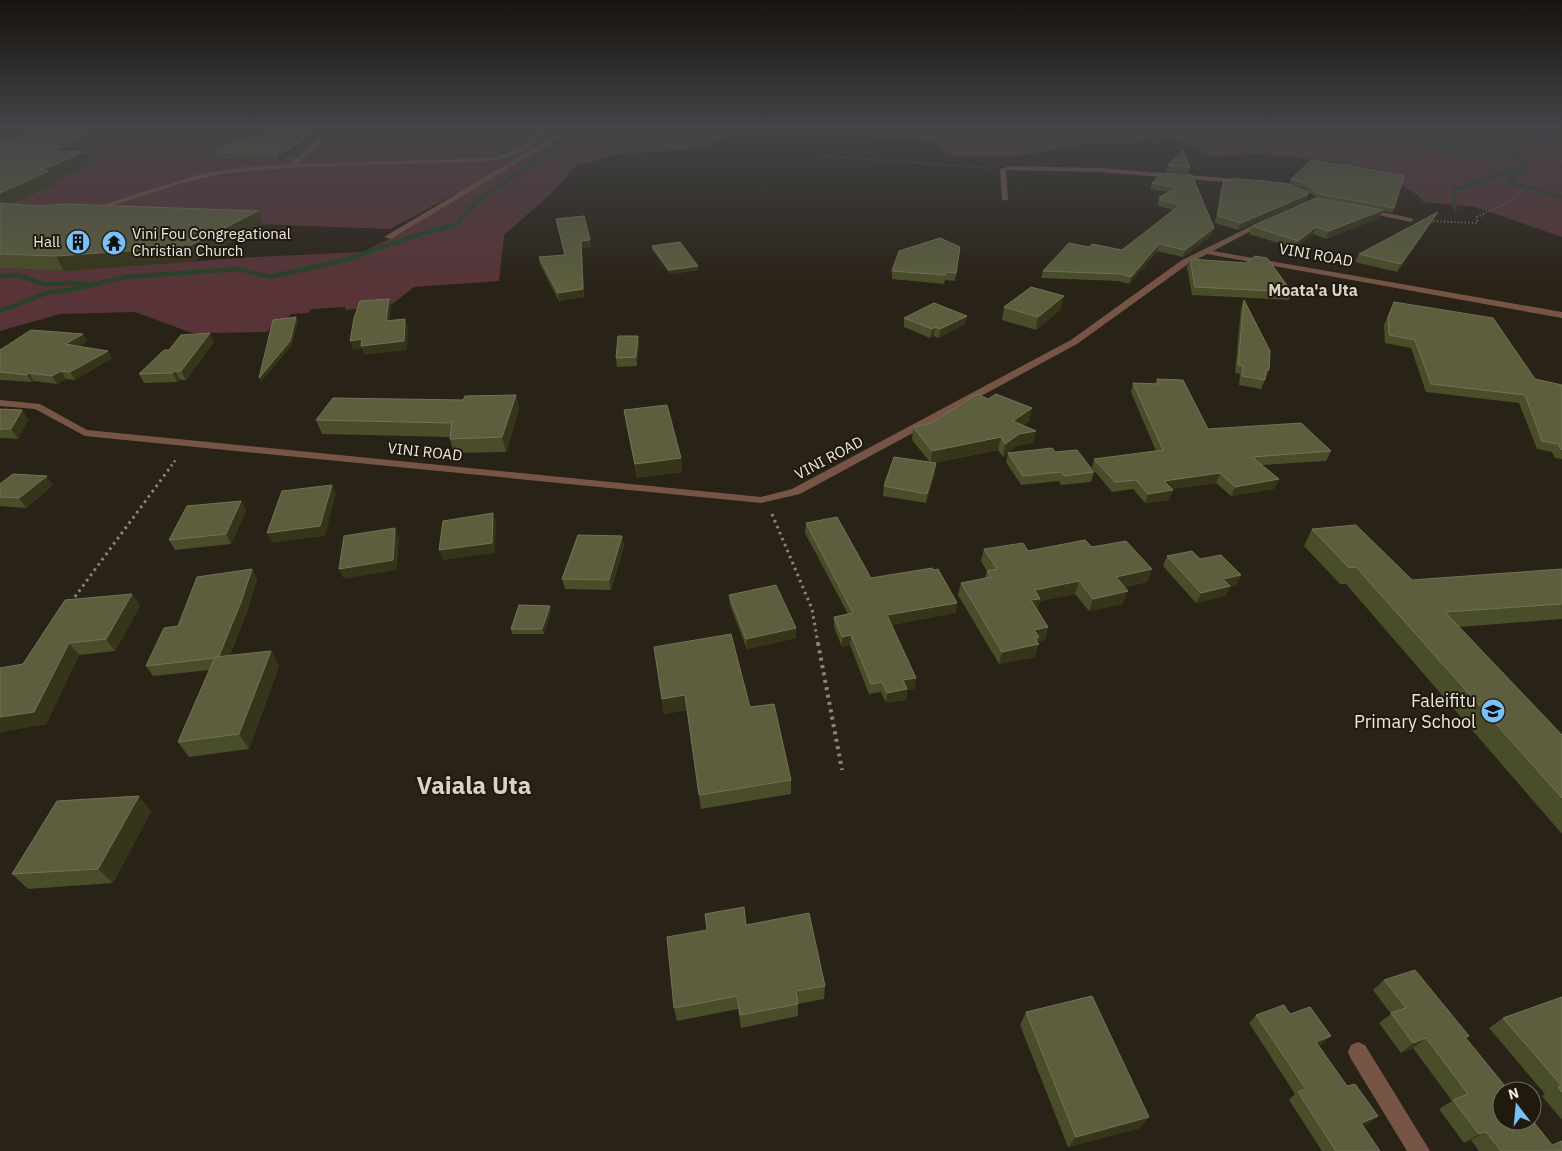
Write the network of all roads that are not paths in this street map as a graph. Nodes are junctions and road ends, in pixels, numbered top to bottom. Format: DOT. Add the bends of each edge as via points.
graph roads {
  1 [pos="190,179"];
  2 [pos="486,179"];
  3 [pos="1004,179"];
  4 [pos="1204,179"];
  5 [pos="1255,183"];
  6 [pos="1005,199"];
  7 [pos="1356,210"];
  8 [pos="83,211"];
  9 [pos="1274,218"];
  10 [pos="1411,220"];
  11 [pos="388,237"];
  12 [pos="1206,252"];
  13 [pos="1562,315"];
  14 [pos="0,403"];
  15 [pos="1358,1052"];
  16 [pos="1418,1151"];
  1 -- 8 [label="street"];
  2 -- 11 [label="street"];
  3 -- 6 [label="street"];
  4 -- 5 [label="street"];
  7 -- 10 [label="street"];
  9 -- 12 [label="street"];
  12 -- 13 [label="street, VINI ROAD"];
  12 -- 14 [label="street, VINI ROAD" via="1185,262 1074,342 796,492 761,500 85,433 37,406"];
  15 -- 16 [label="street"];
}
